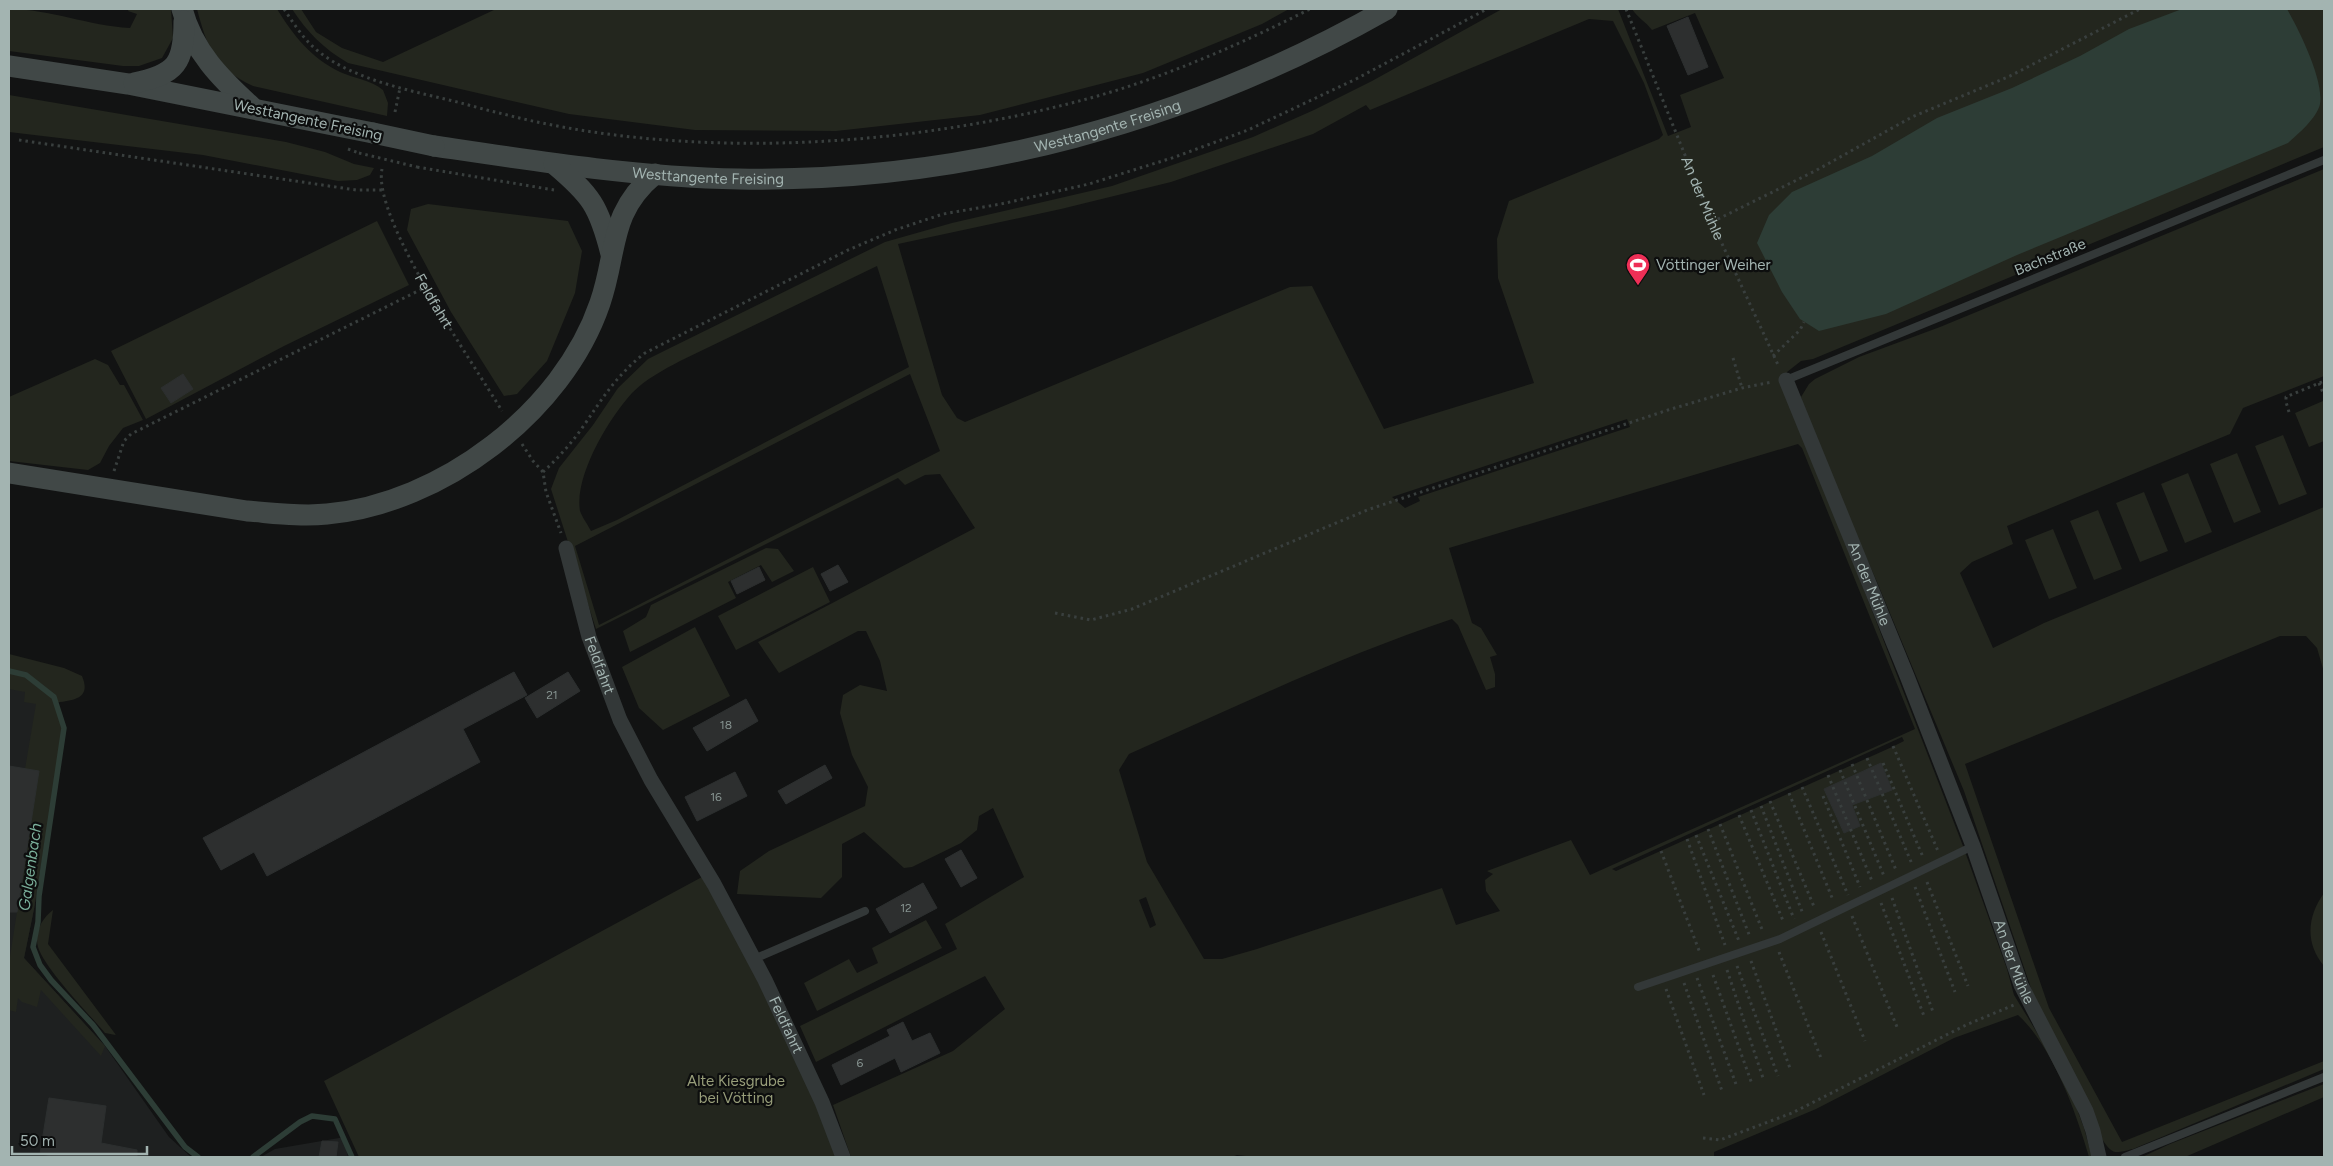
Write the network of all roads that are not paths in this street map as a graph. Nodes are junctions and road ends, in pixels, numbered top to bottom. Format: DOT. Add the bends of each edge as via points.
graph roads {
  1 [pos="1387,9"];
  2 [pos="183,13"];
  3 [pos="9,66"];
  4 [pos="128,84"];
  5 [pos="252,108"];
  6 [pos="2324,160"];
  7 [pos="554,164"];
  8 [pos="655,174"];
  9 [pos="611,255"];
  10 [pos="1786,380"];
  11 [pos="9,472"];
  12 [pos="566,548"];
  13 [pos="1973,846"];
  14 [pos="865,911"];
  15 [pos="754,959"];
  16 [pos="1638,987"];
  17 [pos="2324,1077"];
  18 [pos="843,1157"];
  19 [pos="2099,1157"];
  20 [pos="2125,1157"];
  1 -- 8 [label="main road, Westtangente Freising" via="1225,88 1088,135 1028,149 949,166 810,179"];
  2 -- 4 [label="main road" via="184,45 177,62 152,79"];
  2 -- 5 [label="main road" via="207,62"];
  3 -- 4 [label="main road, Westtangente Freising"];
  4 -- 5 [label="main road, Westtangente Freising"];
  5 -- 7 [label="main road, Westtangente Freising, bridge" via="434,146"];
  6 -- 10 [label="lane, Bachstraße"];
  7 -- 8 [label="main road, Westtangente Freising"];
  7 -- 9 [label="main road" via="580,185 596,207"];
  8 -- 9 [label="main road" via="639,188 622,212"];
  9 -- 11 [label="main road" via="600,303 587,334 563,372 508,416 461,468 406,496 327,514 247,511"];
  10 -- 13 [label="street, An der Mühle"];
  12 -- 15 [label="street, Feldfahrt" via="589,637 620,720"];
  13 -- 16 [label="lane" via="1799,931"];
  13 -- 19 [label="street, An der Mühle" via="2015,970 2086,1111"];
  14 -- 15 [label="lane"];
  15 -- 18 [label="street, Feldfahrt" via="822,1102"];
  17 -- 20 [label="lane"];
}
